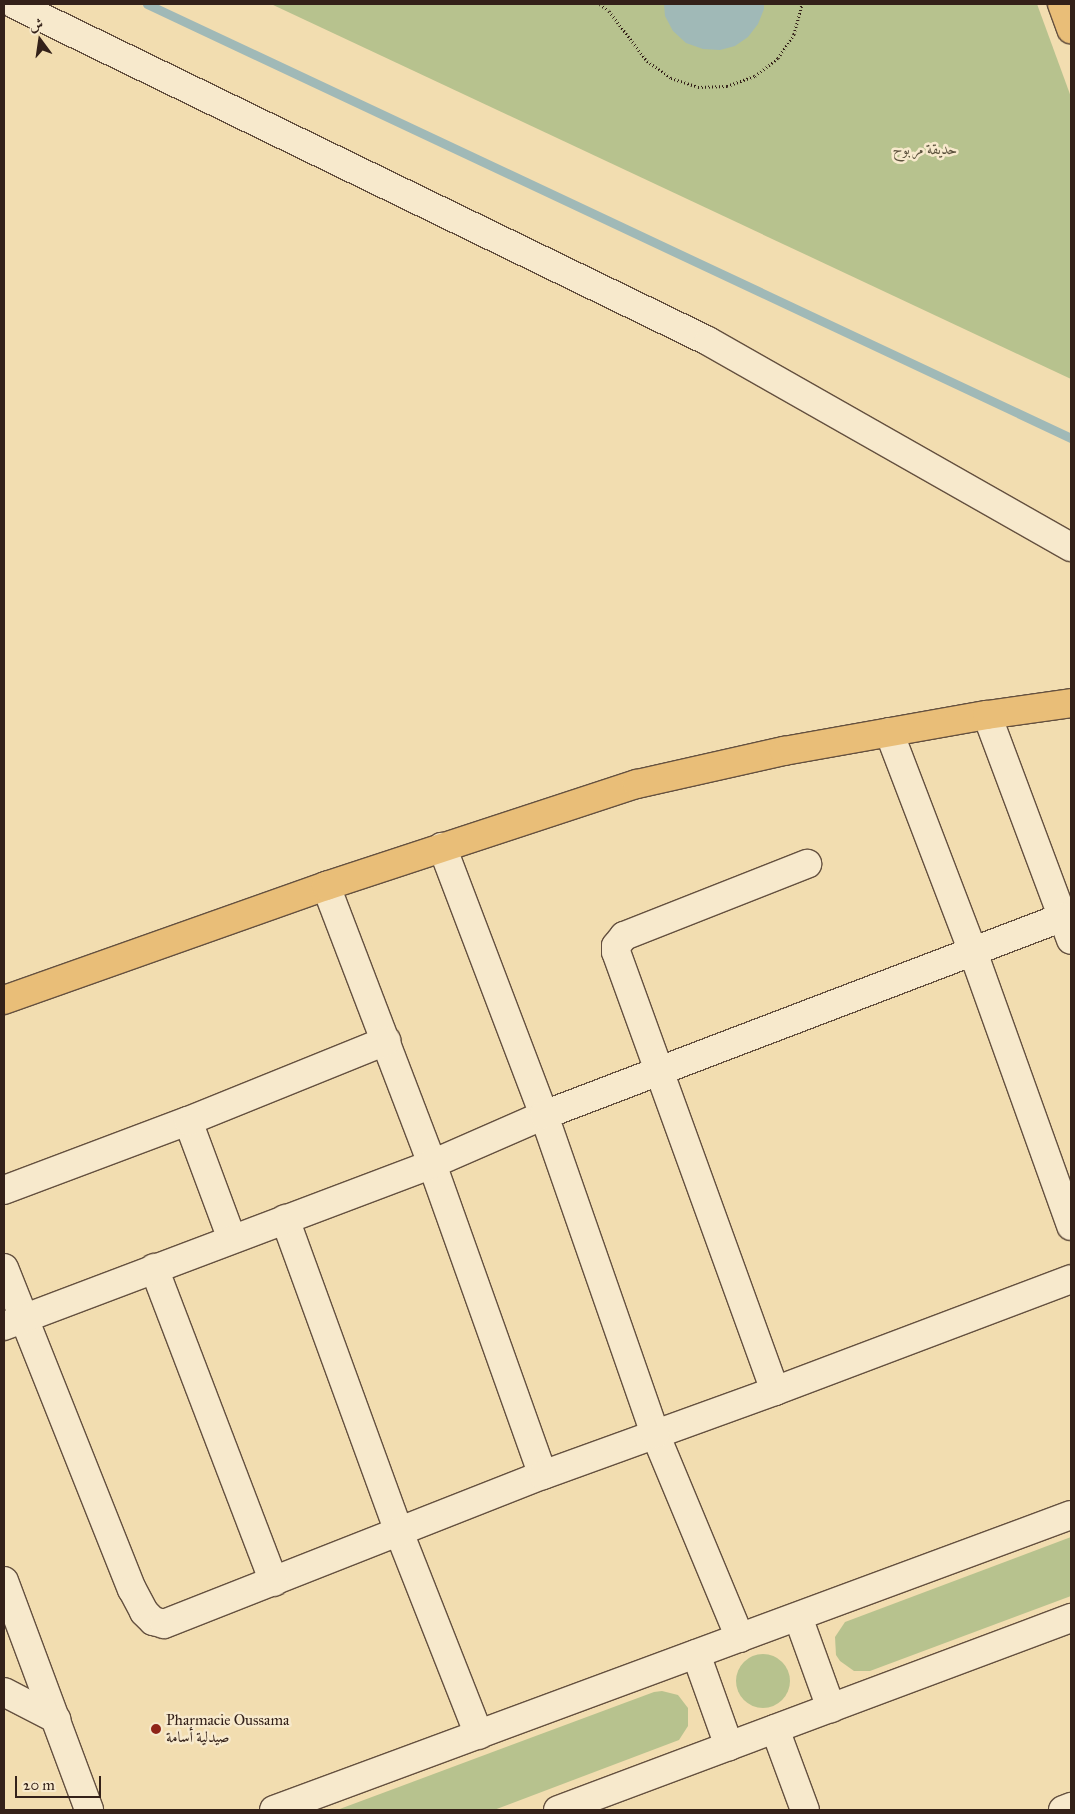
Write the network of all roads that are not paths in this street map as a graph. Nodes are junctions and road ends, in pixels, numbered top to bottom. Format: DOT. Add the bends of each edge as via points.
graph roads {
  1 [pos="14,4"];
  2 [pos="1062,4"];
  3 [pos="1071,29"];
  4 [pos="1071,547"];
  5 [pos="1071,703"];
  6 [pos="988,715"];
  7 [pos="889,732"];
  8 [pos="442,847"];
  9 [pos="807,864"];
  10 [pos="326,886"];
  11 [pos="1067,929"];
  12 [pos="973,952"];
  13 [pos="4,1000"];
  14 [pos="386,1041"];
  15 [pos="660,1069"];
  16 [pos="544,1115"];
  17 [pos="188,1122"];
  18 [pos="432,1164"];
  19 [pos="4,1190"];
  20 [pos="285,1219"];
  21 [pos="1071,1226"];
  22 [pos="232,1238"];
  23 [pos="4,1268"];
  24 [pos="154,1268"];
  25 [pos="1071,1279"];
  26 [pos="14,1322"];
  27 [pos="776,1391"];
  28 [pos="655,1434"];
  29 [pos="543,1475"];
  30 [pos="1071,1515"];
  31 [pos="399,1532"];
  32 [pos="4,1581"];
  33 [pos="274,1582"];
  34 [pos="798,1617"];
  35 [pos="1071,1618"];
  36 [pos="740,1638"];
  37 [pos="696,1654"];
  38 [pos="4,1692"];
  39 [pos="831,1708"];
  40 [pos="56,1718"];
  41 [pos="775,1729"];
  42 [pos="479,1735"];
  43 [pos="730,1746"];
  44 [pos="1071,1807"];
  45 [pos="89,1810"];
  46 [pos="274,1810"];
  47 [pos="558,1810"];
  48 [pos="805,1810"];
  49 [pos="1063,1810"];
  1 -- 4 [label="street" via="708,341"];
  2 -- 3 [label="main road"];
  5 -- 6 [label="main road"];
  6 -- 7 [label="main road"];
  6 -- 11 [label="street"];
  7 -- 8 [label="main road" via="710,766 637,784"];
  7 -- 12 [label="street"];
  8 -- 10 [label="main road"];
  8 -- 16 [label="street"];
  9 -- 15 [label="street" via="624,936 617,942 616,952"];
  10 -- 13 [label="main road"];
  10 -- 14 [label="street"];
  11 -- 12 [label="street"];
  12 -- 15 [label="street"];
  12 -- 21 [label="street"];
  14 -- 17 [label="street"];
  14 -- 18 [label="street"];
  15 -- 16 [label="street"];
  15 -- 27 [label="street"];
  16 -- 18 [label="street"];
  16 -- 28 [label="street"];
  17 -- 19 [label="street"];
  17 -- 22 [label="street"];
  18 -- 20 [label="street"];
  18 -- 29 [label="street"];
  20 -- 22 [label="street"];
  20 -- 31 [label="street"];
  22 -- 24 [label="street"];
  23 -- 26 [label="street"];
  24 -- 26 [label="street"];
  24 -- 33 [label="street"];
  25 -- 27 [label="street"];
  26 -- 33 [label="street" via="132,1589 144,1612 153,1621 164,1624"];
  27 -- 28 [label="street"];
  28 -- 29 [label="street"];
  28 -- 36 [label="street"];
  29 -- 31 [label="street"];
  30 -- 34 [label="street"];
  31 -- 33 [label="street"];
  31 -- 42 [label="street"];
  32 -- 40 [label="street"];
  34 -- 36 [label="street"];
  34 -- 39 [label="street"];
  35 -- 39 [label="street"];
  36 -- 37 [label="street"];
  37 -- 42 [label="street"];
  37 -- 43 [label="street"];
  38 -- 40 [label="street"];
  39 -- 41 [label="street"];
  40 -- 45 [label="street"];
  41 -- 43 [label="street"];
  41 -- 48 [label="street"];
  42 -- 46 [label="street"];
  43 -- 47 [label="street"];
  44 -- 49 [label="street"];
}
